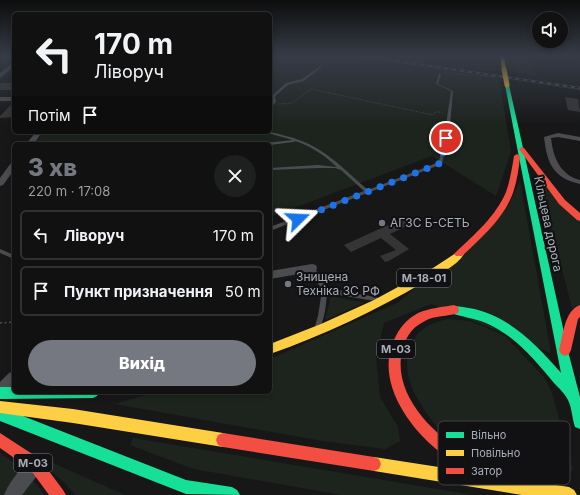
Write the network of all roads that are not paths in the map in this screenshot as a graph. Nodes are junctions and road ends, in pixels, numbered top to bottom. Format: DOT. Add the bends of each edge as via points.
graph roads {
  1 [pos="304,79"];
  2 [pos="439,79"];
  3 [pos="506,79"];
  4 [pos="0,99"];
  5 [pos="12,99"];
  6 [pos="272,105"];
  7 [pos="272,134"];
  8 [pos="580,140"];
  9 [pos="300,141"];
  10 [pos="272,143"];
  11 [pos="518,145"];
  12 [pos="12,168"];
  13 [pos="272,169"];
  14 [pos="346,173"];
  15 [pos="580,182"];
  16 [pos="0,183"];
  17 [pos="368,192"];
  18 [pos="580,218"];
  19 [pos="272,228"];
  20 [pos="0,251"];
  21 [pos="12,257"];
  22 [pos="312,268"];
  23 [pos="272,275"];
  24 [pos="325,290"];
  25 [pos="386,300"];
  26 [pos="580,310"];
  27 [pos="316,333"];
  28 [pos="272,348"];
  29 [pos="564,355"];
  30 [pos="12,380"];
  31 [pos="0,392"];
  32 [pos="12,392"];
  33 [pos="573,396"];
  34 [pos="0,407"];
  35 [pos="0,414"];
  36 [pos="580,422"];
  37 [pos="0,440"];
  38 [pos="438,442"];
  39 [pos="35,464"];
  40 [pos="438,474"];
  41 [pos="505,485"];
  42 [pos="531,485"];
  43 [pos="549,492"];
  44 [pos="12,495"];
  45 [pos="58,495"];
  46 [pos="232,495"];
  47 [pos="569,495"];
  1 -- 6 [label="lane" via="287,84 273,96 275,102"];
  2 -- 17 [label="lane" via="438,84 452,91 441,163"];
  3 -- 11 [label="highway, Кільцева дорога / М-18-01, bridge"];
  4 -- 5 [label="street"];
  7 -- 9 [label="lane"];
  8 -- 15 [label="street" via="558,135 547,137 554,166 562,176"];
  9 -- 10 [label="lane"];
  9 -- 14 [label="lane" via="324,154"];
  11 -- 18 [label="highway, М-18-01" via="562,202"];
  11 -- 25 [label="highway, М-18-01" via="507,198 483,231 449,263"];
  11 -- 29 [label="highway, Кільцева дорога / М-18-01"];
  12 -- 16 [label="street"];
  13 -- 14 [label="lane" via="334,166"];
  14 -- 17 [label="lane"];
  17 -- 19 [label="lane"];
  20 -- 21 [label="lane"];
  22 -- 23 [label="street"];
  22 -- 24 [label="lane"];
  24 -- 25 [label="lane"];
  24 -- 27 [label="lane"];
  25 -- 27 [label="highway, М-18-01"];
  26 -- 29 [label="highway" via="573,317"];
  27 -- 28 [label="highway, М-18-01"];
  29 -- 33 [label="highway, Кільцева дорога / М-18-01"];
  30 -- 31 [label="street"];
  31 -- 32 [label="highway"];
  33 -- 36 [label="highway, М-03"];
  33 -- 38 [label="highway, М-03" via="523,341 504,327 485,317 465,311 446,309 429,312 415,319 403,330 396,345 394,363 398,384 407,406 423,428"];
  34 -- 40 [label="highway" via="73,416"];
  35 -- 46 [label="highway" via="186,487"];
  37 -- 39 [label="highway, М-03"];
  39 -- 44 [label="street"];
  39 -- 45 [label="highway, М-03"];
  41 -- 43 [label="highway"];
  42 -- 43 [label="highway, М-03"];
  43 -- 47 [label="highway, М-03"];
}
